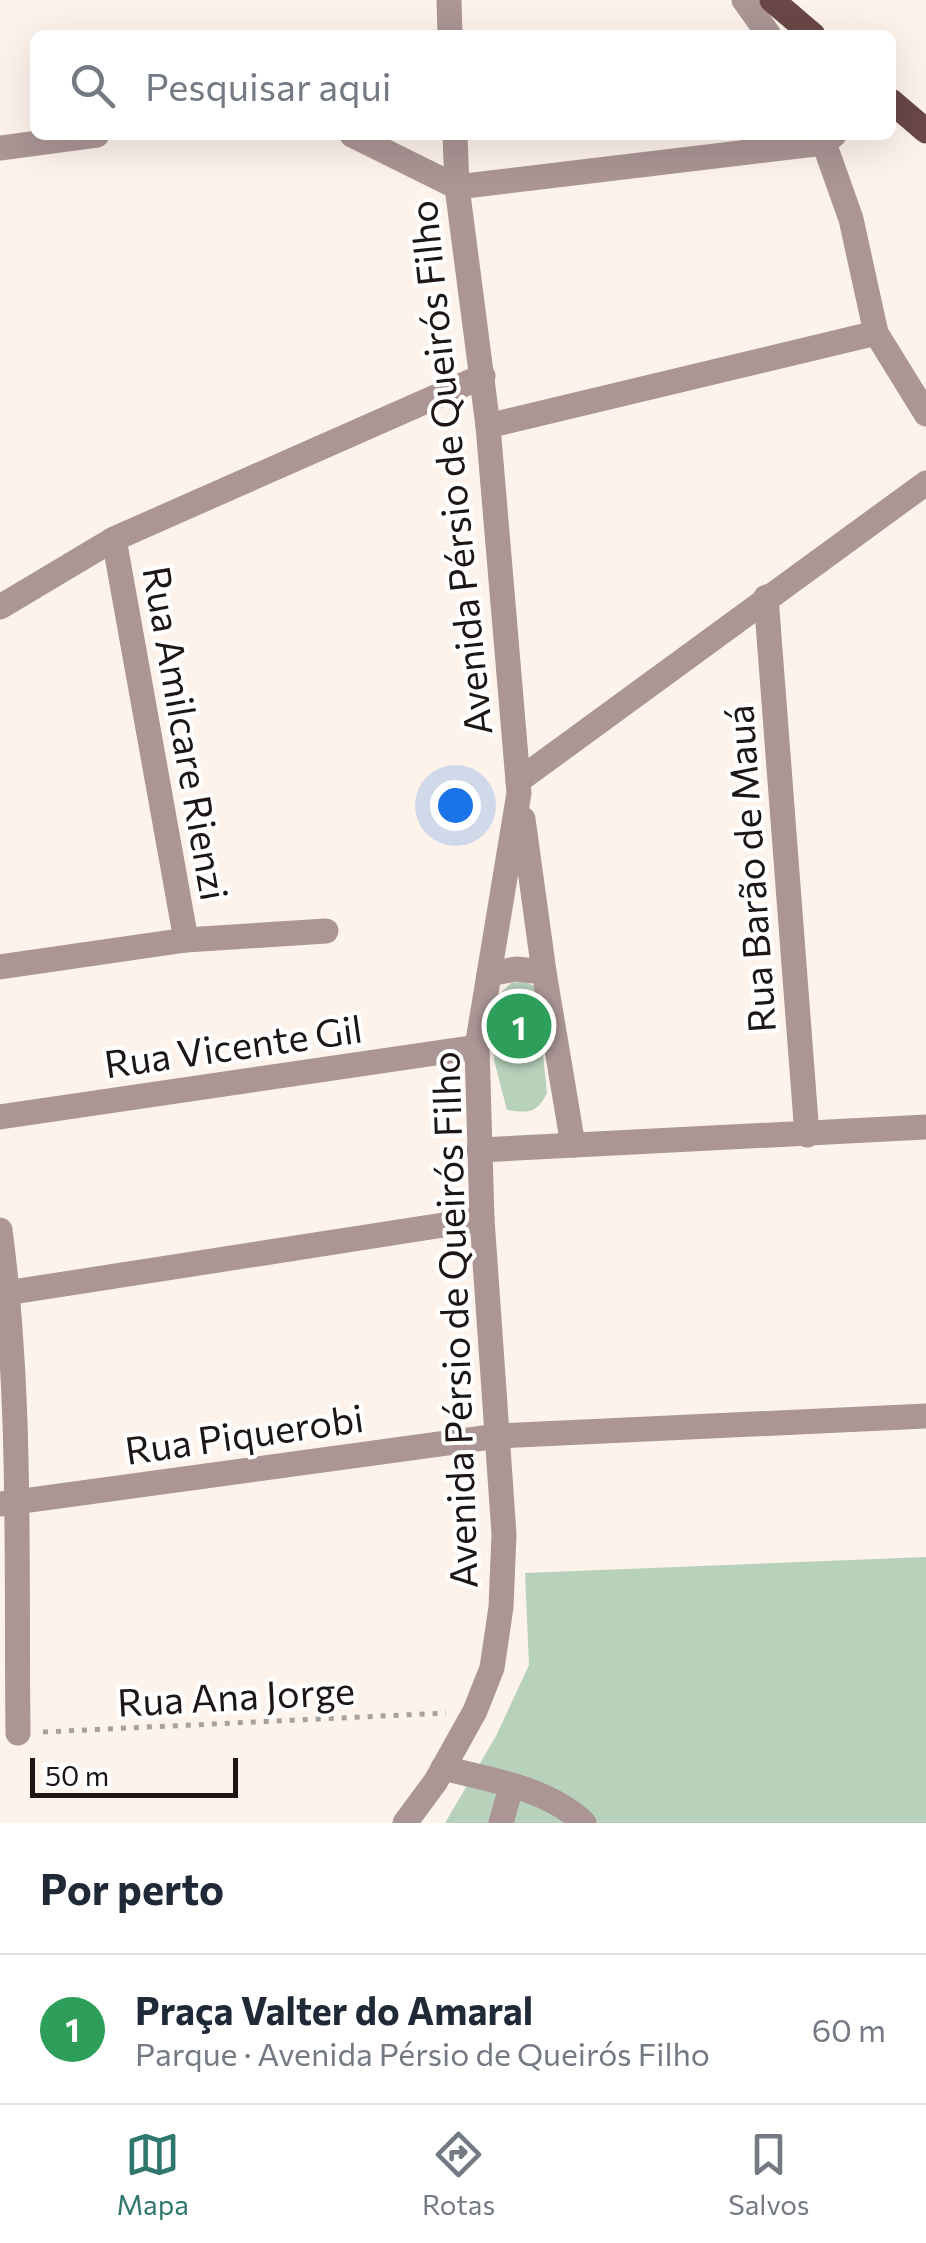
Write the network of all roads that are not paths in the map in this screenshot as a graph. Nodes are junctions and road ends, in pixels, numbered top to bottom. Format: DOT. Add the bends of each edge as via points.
graph roads {
  1 [pos="449,0"];
  2 [pos="744,0"];
  3 [pos="772,0"];
  4 [pos="450,30"];
  5 [pos="765,30"];
  6 [pos="807,30"];
  7 [pos="896,105"];
  8 [pos="926,131"];
  9 [pos="60,140"];
  10 [pos="362,140"];
  11 [pos="455,140"];
  12 [pos="811,140"];
  13 [pos="827,140"];
  14 [pos="0,148"];
  15 [pos="457,186"];
  16 [pos="876,333"];
  17 [pos="483,376"];
  18 [pos="926,414"];
  19 [pos="488,426"];
  20 [pos="926,483"];
  21 [pos="114,539"];
  22 [pos="766,597"];
  23 [pos="0,608"];
  24 [pos="519,787"];
  25 [pos="326,931"];
  26 [pos="186,940"];
  27 [pos="0,967"];
  28 [pos="544,972"];
  29 [pos="490,974"];
  30 [pos="476,1047"];
  31 [pos="0,1117"];
  32 [pos="926,1127"];
  33 [pos="807,1135"];
  34 [pos="573,1144"];
  35 [pos="479,1150"];
  36 [pos="482,1219"];
  37 [pos="0,1230"];
  38 [pos="4,1292"];
  39 [pos="926,1416"];
  40 [pos="498,1436"];
  41 [pos="8,1503"];
  42 [pos="18,1733"];
  43 [pos="443,1768"];
  44 [pos="511,1786"];
  45 [pos="404,1823"];
  46 [pos="501,1823"];
  47 [pos="584,1823"];
  1 -- 4 [label="street"];
  2 -- 5 [label="street"];
  3 -- 6 [label="main road"];
  7 -- 8 [label="main road"];
  9 -- 14 [label="street"];
  10 -- 15 [label="street"];
  11 -- 15 [label="street, Avenida Pérsio de Queirós Filho"];
  12 -- 15 [label="street"];
  13 -- 16 [label="street"];
  15 -- 17 [label="street, Avenida Pérsio de Queirós Filho"];
  16 -- 18 [label="street"];
  16 -- 19 [label="street"];
  17 -- 19 [label="street, Avenida Pérsio de Queirós Filho"];
  17 -- 21 [label="street"];
  19 -- 24 [label="street, Avenida Pérsio de Queirós Filho"];
  20 -- 22 [label="street"];
  21 -- 23 [label="street"];
  21 -- 26 [label="street, Rua Amilcare Rienzi"];
  22 -- 24 [label="street"];
  22 -- 33 [label="street, Rua Barão de Mauá"];
  24 -- 28 [label="street, Avenida Pérsio de Queirós Filho"];
  24 -- 29 [label="street, Avenida Pérsio de Queirós Filho"];
  25 -- 26 [label="street"];
  26 -- 27 [label="street"];
  28 -- 29 [label="street"];
  28 -- 34 [label="street, Avenida Pérsio de Queirós Filho"];
  29 -- 30 [label="street, Avenida Pérsio de Queirós Filho"];
  30 -- 31 [label="street, Rua Vicente Gil"];
  30 -- 35 [label="street, Avenida Pérsio de Queirós Filho"];
  32 -- 33 [label="street"];
  33 -- 34 [label="street"];
  34 -- 35 [label="street"];
  35 -- 36 [label="street, Avenida Pérsio de Queirós Filho"];
  36 -- 38 [label="street"];
  36 -- 40 [label="street, Avenida Pérsio de Queirós Filho"];
  37 -- 38 [label="street"];
  38 -- 41 [label="street"];
  39 -- 40 [label="street, Rua Piquerobi"];
  40 -- 41 [label="street, Rua Piquerobi"];
  40 -- 43 [label="street, Avenida Pérsio de Queirós Filho" via="504,1534 492,1668"];
  41 -- 42 [label="street"];
  43 -- 44 [label="street"];
  43 -- 45 [label="street, Avenida Pérsio de Queirós Filho"];
  44 -- 46 [label="street"];
  44 -- 47 [label="street" via="568,1808"];
}
